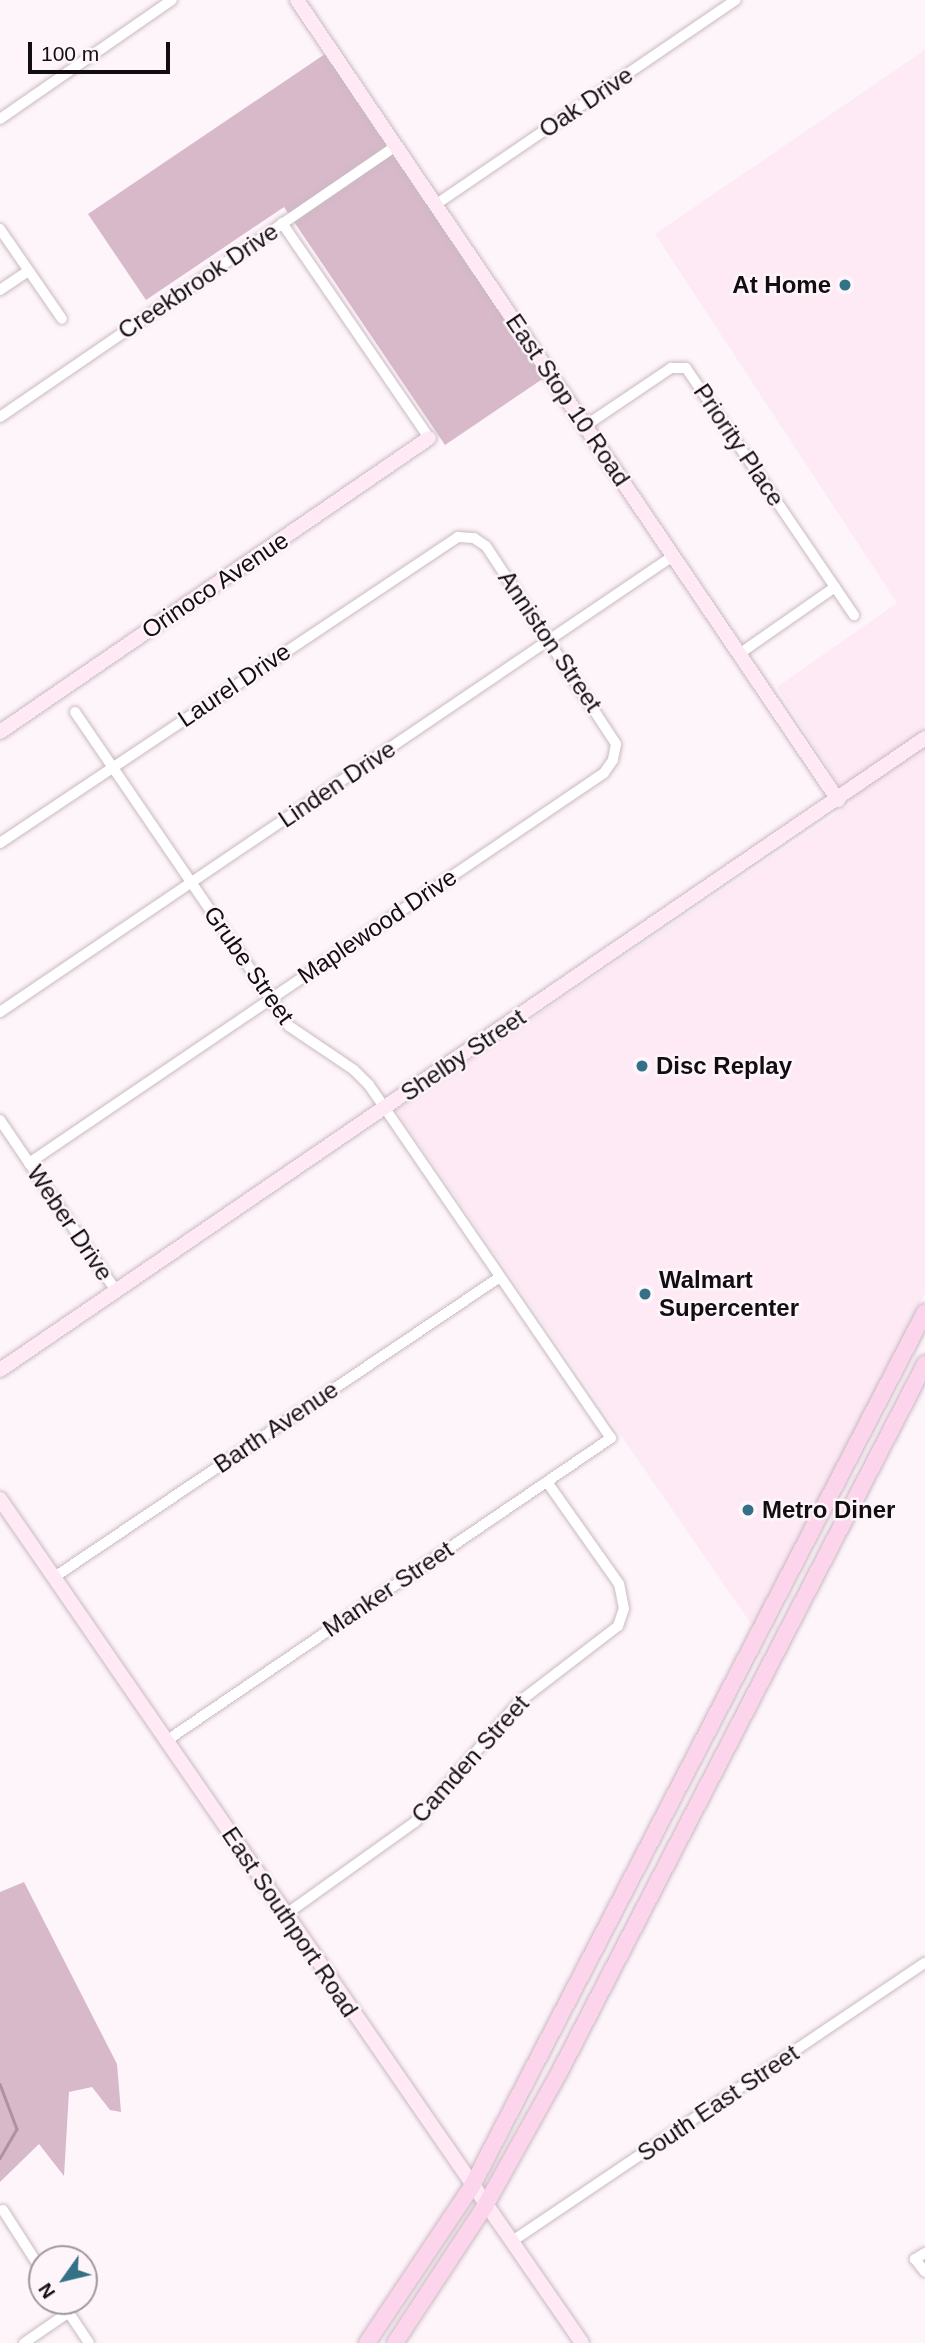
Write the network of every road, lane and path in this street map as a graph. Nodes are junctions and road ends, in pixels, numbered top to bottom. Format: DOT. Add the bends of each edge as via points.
graph roads {
  1 [pos="172,0"];
  2 [pos="297,0"];
  3 [pos="736,0"];
  4 [pos="0,119"];
  5 [pos="396,146"];
  6 [pos="435,205"];
  7 [pos="282,223"];
  8 [pos="0,229"];
  9 [pos="28,271"];
  10 [pos="0,290"];
  11 [pos="62,318"];
  12 [pos="0,417"];
  13 [pos="585,426"];
  14 [pos="429,438"];
  15 [pos="470,537"];
  16 [pos="673,556"];
  17 [pos="835,587"];
  18 [pos="854,615"];
  19 [pos="549,640"];
  20 [pos="739,653"];
  21 [pos="75,712"];
  22 [pos="0,732"];
  23 [pos="925,738"];
  24 [pos="615,754"];
  25 [pos="113,766"];
  26 [pos="838,800"];
  27 [pos="0,843"];
  28 [pos="191,883"];
  29 [pos="271,999"];
  30 [pos="0,1012"];
  31 [pos="384,1110"];
  32 [pos="0,1120"];
  33 [pos="29,1163"];
  34 [pos="500,1277"];
  35 [pos="116,1292"];
  36 [pos="925,1312"];
  37 [pos="925,1364"];
  38 [pos="0,1370"];
  39 [pos="611,1438"];
  40 [pos="547,1482"];
  41 [pos="0,1499"];
  42 [pos="53,1578"];
  43 [pos="166,1741"];
  44 [pos="285,1915"];
  45 [pos="925,1963"];
  46 [pos="472,2186"];
  47 [pos="485,2206"];
  48 [pos="3,2210"];
  49 [pos="511,2242"];
  50 [pos="28,2248"];
  51 [pos="925,2253"];
  52 [pos="925,2272"];
  53 [pos="65,2315"];
  54 [pos="71,2315"];
  55 [pos="24,2343"];
  56 [pos="89,2343"];
  57 [pos="367,2343"];
  58 [pos="395,2343"];
  59 [pos="582,2343"];
  1 -- 4 [label="street"];
  2 -- 5 [label="street, East Stop 10 Road"];
  3 -- 6 [label="street, Oak Drive"];
  5 -- 6 [label="street, East Stop 10 Road"];
  5 -- 7 [label="street, Creekbrook Drive"];
  6 -- 13 [label="street, East Stop 10 Road"];
  7 -- 12 [label="street, Creekbrook Drive"];
  7 -- 14 [label="street"];
  8 -- 9 [label="street"];
  9 -- 10 [label="street"];
  9 -- 11 [label="street"];
  13 -- 16 [label="street, East Stop 10 Road"];
  13 -- 17 [label="street, Priority Place" via="673,366 686,368"];
  14 -- 22 [label="street, Orinoco Avenue"];
  15 -- 19 [label="street, Anniston Street" via="486,546"];
  15 -- 25 [label="street, Laurel Drive" via="446,541"];
  16 -- 19 [label="street, Linden Drive"];
  16 -- 20 [label="street, East Stop 10 Road"];
  17 -- 18 [label="street, Priority Place"];
  17 -- 20 [label="street"];
  19 -- 24 [label="street, Anniston Street" via="612,732"];
  19 -- 28 [label="street, Linden Drive"];
  20 -- 26 [label="street, East Stop 10 Road"];
  21 -- 25 [label="street, Grube Street"];
  23 -- 26 [label="street, Shelby Street"];
  24 -- 29 [label="street, Maplewood Drive" via="604,772"];
  25 -- 27 [label="street, Laurel Drive"];
  25 -- 28 [label="street, Grube Street"];
  26 -- 31 [label="street, Shelby Street"];
  28 -- 29 [label="street, Grube Street"];
  28 -- 30 [label="street, Linden Drive"];
  29 -- 31 [label="street, Grube Street" via="299,1035 360,1075"];
  29 -- 33 [label="street, Maplewood Drive"];
  31 -- 34 [label="street, Grube Street"];
  31 -- 35 [label="street, Shelby Street"];
  32 -- 33 [label="street, Weber Drive"];
  33 -- 35 [label="street, Weber Drive"];
  34 -- 39 [label="street, Grube Street"];
  34 -- 42 [label="street, Barth Avenue"];
  35 -- 38 [label="street, Shelby Street"];
  36 -- 46 [label="main road"];
  37 -- 47 [label="main road" via="560,2071"];
  39 -- 40 [label="street, Manker Street"];
  40 -- 43 [label="street, Manker Street"];
  40 -- 44 [label="street, Camden Street" via="619,1584 624,1609 618,1626 519,1702 415,1822"];
  41 -- 42 [label="street, East Southport Road"];
  42 -- 43 [label="street, East Southport Road"];
  43 -- 44 [label="street, East Southport Road"];
  44 -- 46 [label="street, East Southport Road"];
  45 -- 49 [label="street, South East Street"];
  46 -- 47 [label="street, East Southport Road"];
  46 -- 57 [label="main road"];
  47 -- 49 [label="street, East Southport Road"];
  47 -- 58 [label="main road"];
  48 -- 50 [label="street"];
  49 -- 59 [label="street, East Southport Road"];
  51 -- 52 [label="street" via="915,2259"];
  53 -- 55 [label="street"];
  54 -- 56 [label="street"];
}
